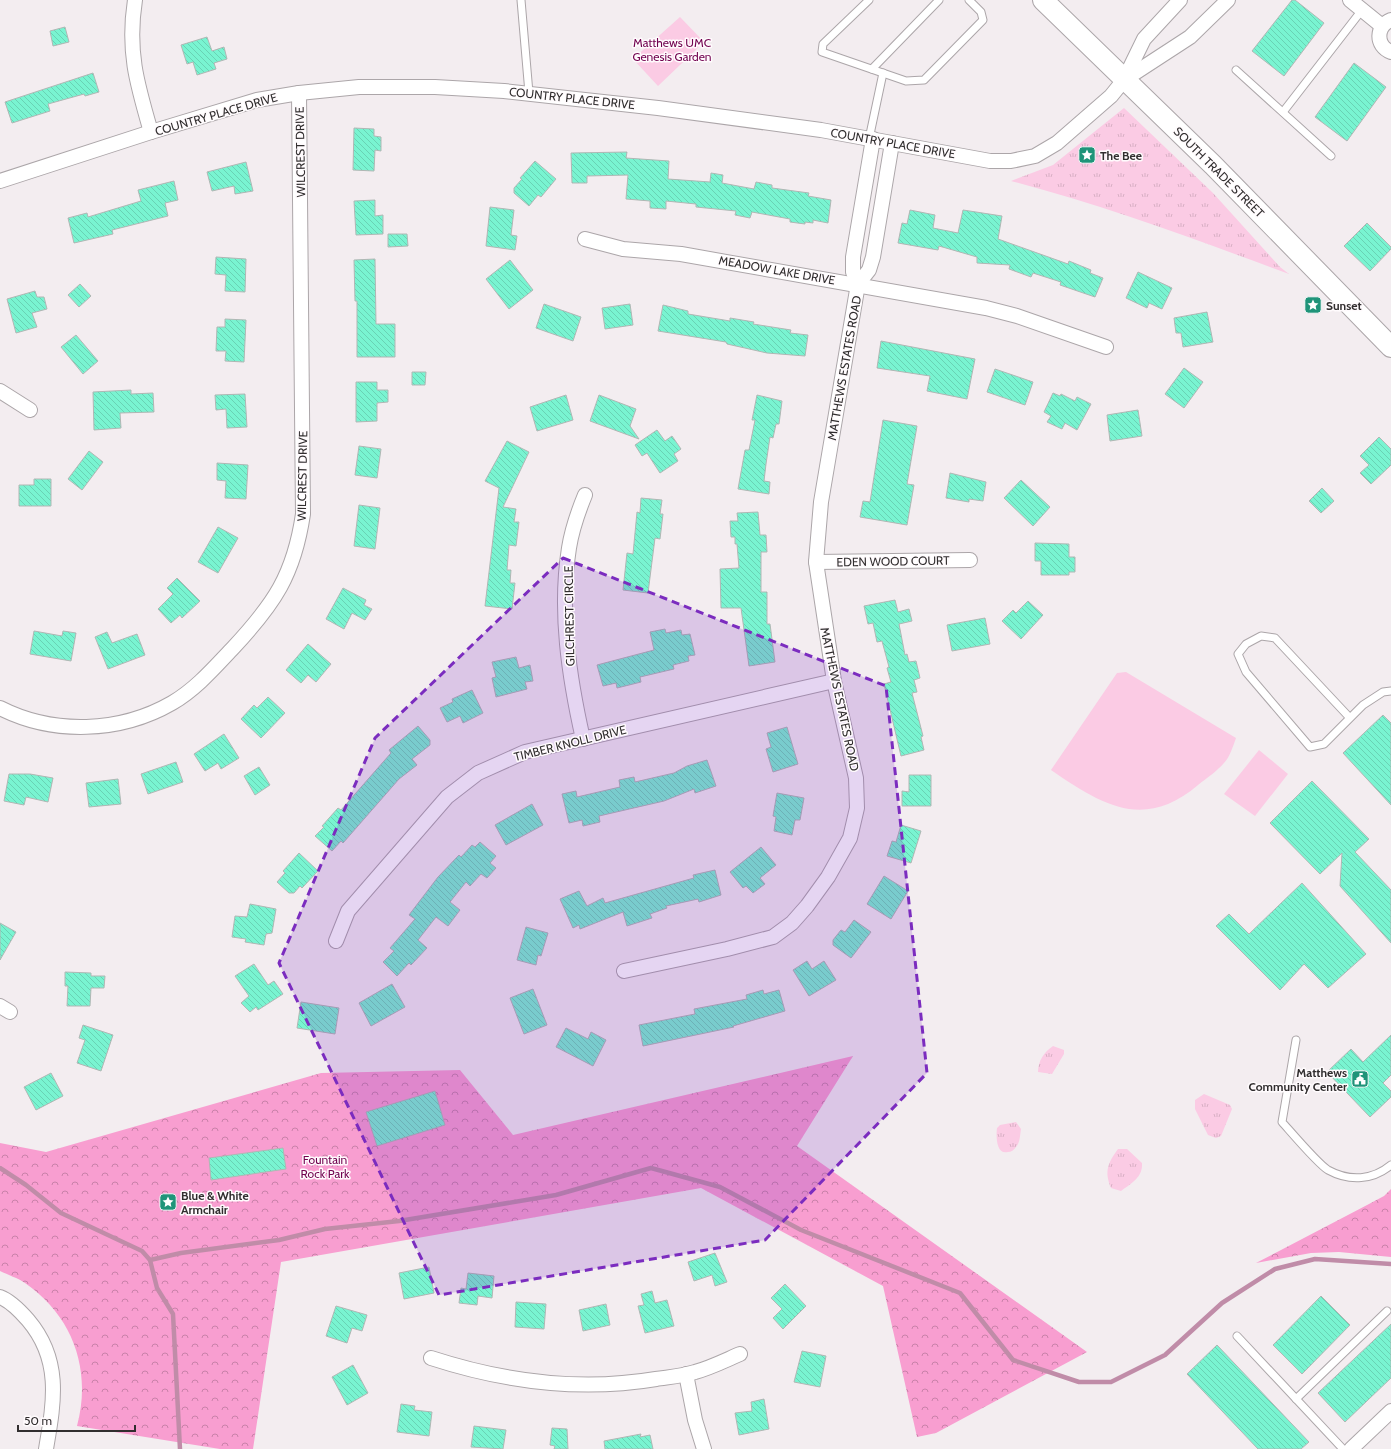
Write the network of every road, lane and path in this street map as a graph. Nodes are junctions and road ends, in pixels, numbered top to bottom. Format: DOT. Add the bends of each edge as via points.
graph roads {
  1 [pos="134,0"];
  2 [pos="521,0"];
  3 [pos="869,0"];
  4 [pos="939,0"];
  5 [pos="968,0"];
  6 [pos="1043,0"];
  7 [pos="1180,0"];
  8 [pos="1350,0"];
  9 [pos="1225,1"];
  10 [pos="1362,10"];
  11 [pos="1387,23"];
  12 [pos="1391,52"];
  13 [pos="872,69"];
  14 [pos="1236,70"];
  15 [pos="882,73"];
  16 [pos="1124,80"];
  17 [pos="299,93"];
  18 [pos="530,93"];
  19 [pos="1283,112"];
  20 [pos="151,132"];
  21 [pos="871,139"];
  22 [pos="892,143"];
  23 [pos="1331,156"];
  24 [pos="0,181"];
  25 [pos="585,239"];
  26 [pos="858,284"];
  27 [pos="1106,347"];
  28 [pos="1391,347"];
  29 [pos="0,391"];
  30 [pos="30,410"];
  31 [pos="585,495"];
  32 [pos="970,560"];
  33 [pos="816,562"];
  34 [pos="834,681"];
  35 [pos="1391,691"];
  36 [pos="0,708"];
  37 [pos="1350,718"];
  38 [pos="583,739"];
  39 [pos="336,942"];
  40 [pos="624,971"];
  41 [pos="1296,1040"];
  42 [pos="1391,1165"];
  43 [pos="0,1297"];
  44 [pos="1387,1311"];
  45 [pos="1237,1336"];
  46 [pos="740,1354"];
  47 [pos="431,1358"];
  48 [pos="686,1374"];
  49 [pos="1296,1399"];
  50 [pos="1391,1411"];
  51 [pos="46,1449"];
  52 [pos="704,1449"];
  53 [pos="1343,1449"];
  54 [pos="1351,1449"];
  1 -- 20 [label="street" via="131,25 132,57"];
  2 -- 18 [label="lane"];
  3 -- 13 [label="lane" via="823,44 822,52"];
  4 -- 13 [label="lane"];
  5 -- 15 [label="lane" via="981,12 983,20 924,80 906,81"];
  6 -- 16 [label="main road, SOUTH TRADE STREET"];
  7 -- 16 [label="street" via="1144,39"];
  8 -- 10 [label="street"];
  9 -- 16 [label="street" via="1190,37"];
  10 -- 11 [label="street"];
  10 -- 19 [label="lane"];
  11 -- 12 [label="street" via="1380,31 1380,42"];
  13 -- 15 [label="lane"];
  14 -- 19 [label="lane"];
  15 -- 21 [label="lane"];
  16 -- 22 [label="street, COUNTRY PLACE DRIVE" via="1106,100 1057,143 1034,156 1011,161 990,161"];
  16 -- 28 [label="main road, SOUTH TRADE STREET" via="1214,165"];
  17 -- 18 [label="street, COUNTRY PLACE DRIVE" via="359,87 435,87"];
  17 -- 20 [label="street, COUNTRY PLACE DRIVE" via="258,100"];
  17 -- 36 [label="street, WILCREST DRIVE" via="303,514 290,570 265,612 203,680 172,703 145,716 104,725 74,727 28,719"];
  18 -- 21 [label="street, COUNTRY PLACE DRIVE" via="658,108"];
  19 -- 23 [label="lane"];
  20 -- 24 [label="street, COUNTRY PLACE DRIVE"];
  21 -- 22 [label="street, COUNTRY PLACE DRIVE"];
  21 -- 26 [label="street, MATTHEWS ESTATES ROAD" via="853,257 853,272"];
  22 -- 26 [label="street, MATTHEWS ESTATES ROAD" via="873,257 869,270"];
  25 -- 26 [label="street, MEADOW LAKE DRIVE" via="623,249 680,254"];
  26 -- 27 [label="street, MEADOW LAKE DRIVE" via="986,308"];
  26 -- 33 [label="street, MATTHEWS ESTATES ROAD" via="821,502"];
  29 -- 30 [label="street"];
  31 -- 38 [label="street, GILCHREST CIRCLE" via="575,520 569,547 566,586 567,656"];
  32 -- 33 [label="street, EDEN WOOD COURT"];
  33 -- 34 [label="street, MATTHEWS ESTATES ROAD"];
  34 -- 38 [label="street, TIMBER KNOLL DRIVE"];
  34 -- 40 [label="street, MATTHEWS ESTATES ROAD" via="856,778 857,808 850,838 808,906 792,923 773,937"];
  35 -- 37 [label="lane" via="1374,697"];
  37 -- 37 [label="lane" via="1275,638 1261,636 1246,644 1238,654 1250,677 1310,747 1324,744"];
  38 -- 39 [label="street, TIMBER KNOLL DRIVE" via="519,754 478,773 465,782 447,797 348,911"];
  41 -- 42 [label="lane" via="1282,1122 1328,1170 1348,1178 1371,1177"];
  43 -- 51 [label="street" via="22,1313 37,1330 50,1358 55,1386"];
  44 -- 49 [label="lane"];
  45 -- 49 [label="lane"];
  46 -- 48 [label="street"];
  47 -- 48 [label="street" via="470,1371 515,1380 571,1386 627,1384"];
  48 -- 52 [label="street"];
  49 -- 53 [label="lane"];
  50 -- 54 [label="street"];
}
